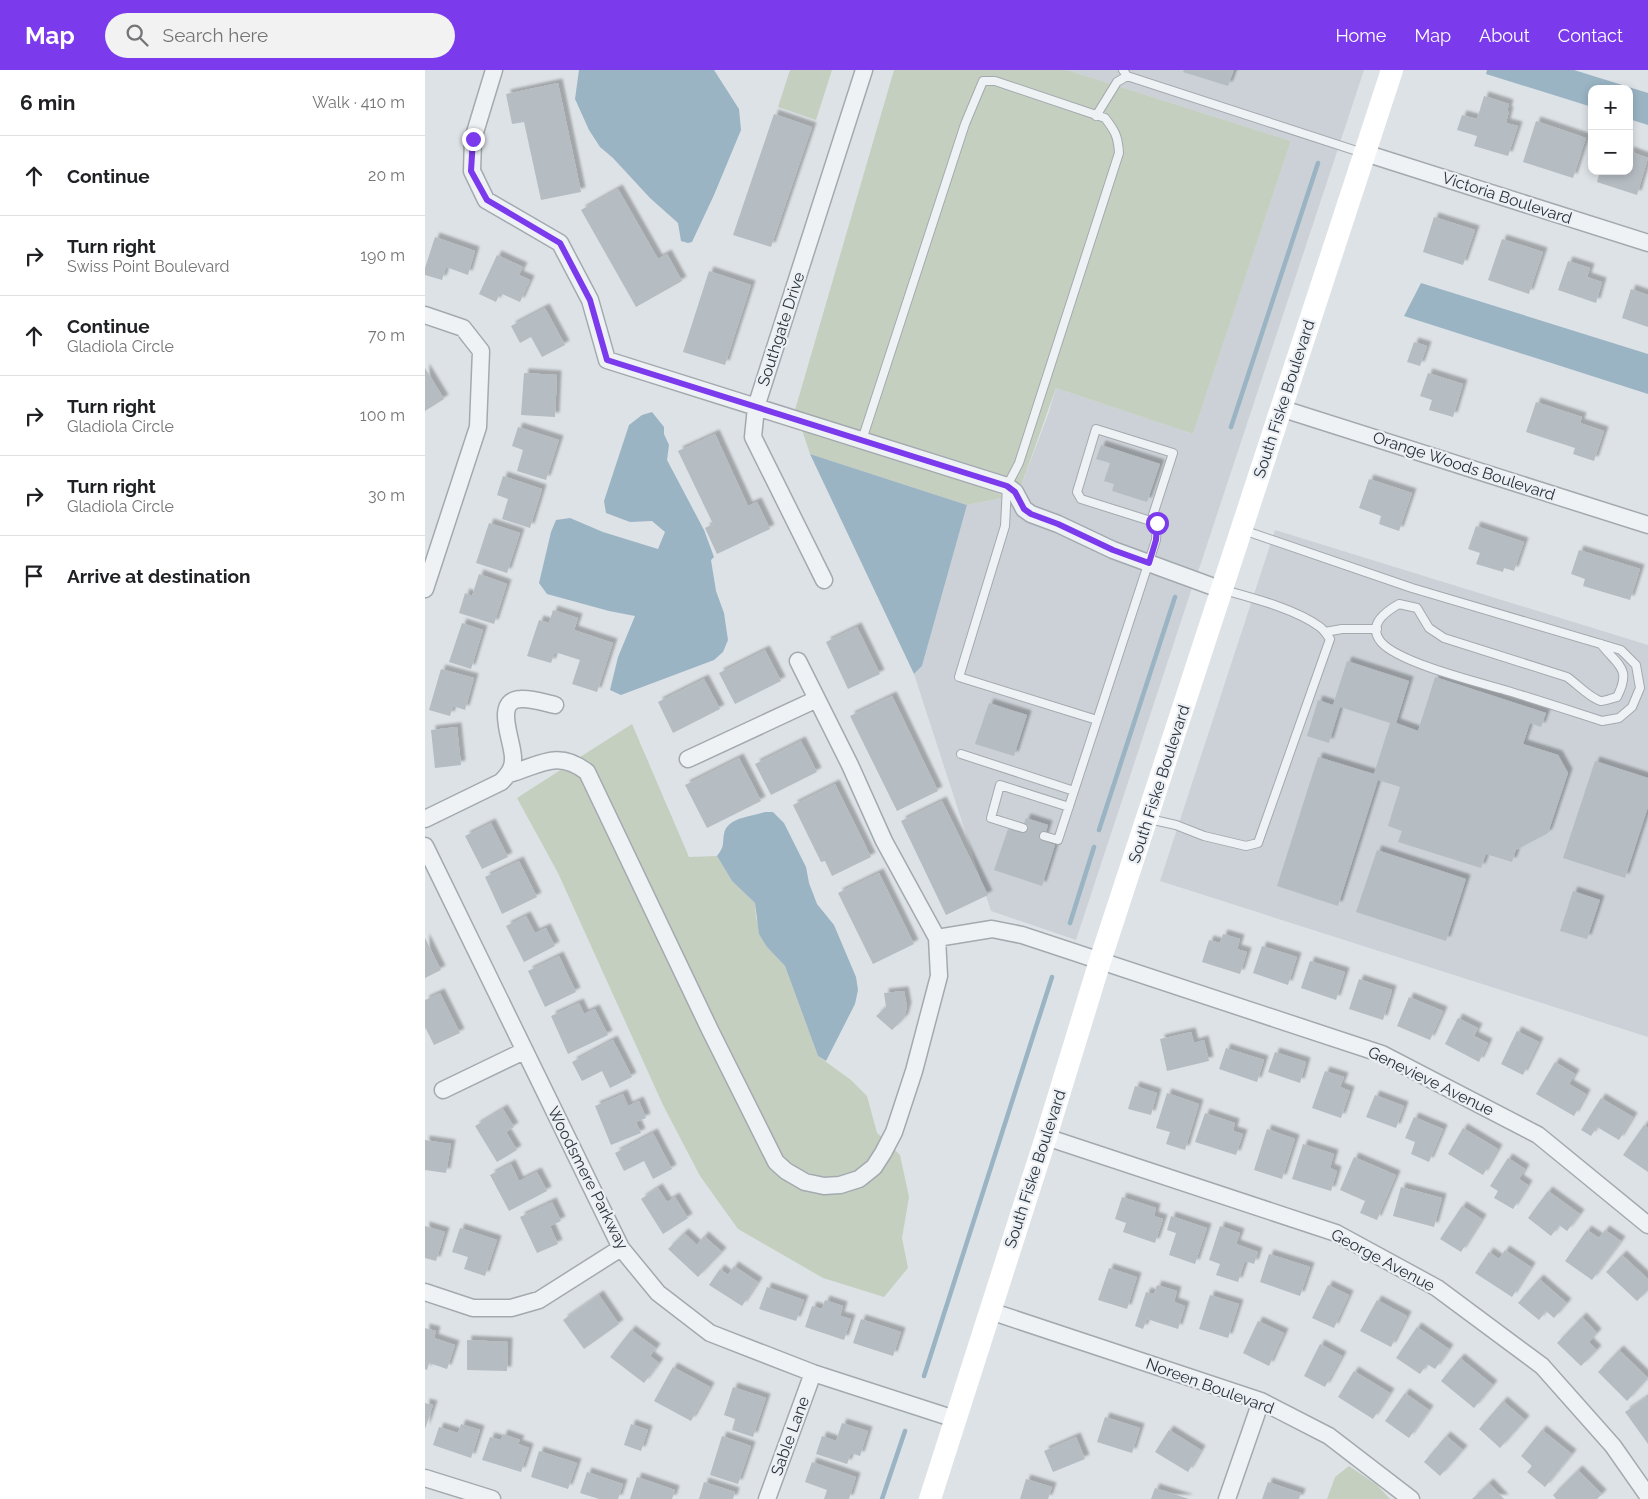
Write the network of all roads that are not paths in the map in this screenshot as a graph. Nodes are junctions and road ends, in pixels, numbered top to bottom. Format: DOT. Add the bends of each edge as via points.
graph roads {
  1 [pos="494,70"];
  2 [pos="864,70"];
  3 [pos="1392,70"];
  4 [pos="1125,73"];
  5 [pos="1096,116"];
  6 [pos="1365,154"];
  7 [pos="1648,243"];
  8 [pos="425,316"];
  9 [pos="756,407"];
  10 [pos="1280,408"];
  11 [pos="862,440"];
  12 [pos="1007,486"];
  13 [pos="1157,523"];
  14 [pos="1648,525"];
  15 [pos="1241,530"];
  16 [pos="1149,563"];
  17 [pos="825,580"];
  18 [pos="425,589"];
  19 [pos="1222,590"];
  20 [pos="1377,629"];
  21 [pos="1325,632"];
  22 [pos="1601,644"];
  23 [pos="798,661"];
  24 [pos="817,699"];
  25 [pos="555,705"];
  26 [pos="1097,720"];
  27 [pos="961,754"];
  28 [pos="688,759"];
  29 [pos="509,774"];
  30 [pos="1074,791"];
  31 [pos="1069,807"];
  32 [pos="425,819"];
  33 [pos="1147,819"];
  34 [pos="1023,828"];
  35 [pos="1045,836"];
  36 [pos="425,846"];
  37 [pos="937,938"];
  38 [pos="1100,961"];
  39 [pos="524,1051"];
  40 [pos="443,1090"];
  41 [pos="1046,1137"];
  42 [pos="1648,1225"];
  43 [pos="621,1248"];
  44 [pos="425,1292"];
  45 [pos="989,1312"];
  46 [pos="813,1373"];
  47 [pos="1261,1401"];
  48 [pos="955,1419"];
  49 [pos="425,1478"];
  50 [pos="1648,1496"];
  51 [pos="492,1499"];
  52 [pos="767,1499"];
  53 [pos="930,1499"];
  54 [pos="1227,1499"];
  55 [pos="1411,1499"];
  1 -- 9 [label="street" via="473,139 471,171 487,200 560,243 590,300 607,360"];
  2 -- 9 [label="street, Southgate Drive"];
  3 -- 6 [label="main road, South Fiske Boulevard"];
  4 -- 5 [label="lane"];
  4 -- 6 [label="lane"];
  5 -- 11 [label="lane" via="995,81 983,81 962,134"];
  5 -- 12 [label="lane" via="1105,118 1115,132 1119,153 1019,463"];
  6 -- 7 [label="street, Victoria Boulevard"];
  6 -- 10 [label="main road, South Fiske Boulevard"];
  8 -- 18 [label="street" via="463,328 481,351 478,427"];
  9 -- 11 [label="street"];
  9 -- 17 [label="street, Southgate Drive" via="753,437"];
  10 -- 14 [label="street, Orange Woods Boulevard"];
  10 -- 15 [label="main road, South Fiske Boulevard"];
  11 -- 12 [label="street"];
  12 -- 16 [label="street" via="1031,514"];
  12 -- 26 [label="lane" via="1005,526 959,676"];
  13 -- 13 [label="lane" via="1153,515 1173,453 1096,429 1077,492 1081,498"];
  13 -- 16 [label="lane"];
  15 -- 19 [label="main road, South Fiske Boulevard"];
  15 -- 22 [label="lane" via="1412,588"];
  16 -- 19 [label="street"];
  16 -- 26 [label="lane"];
  19 -- 21 [label="lane" via="1298,615"];
  19 -- 33 [label="main road, South Fiske Boulevard"];
  20 -- 21 [label="lane"];
  20 -- 22 [label="lane" via="1384,613 1399,604 1417,608 1429,628 1444,638 1567,677 1593,699 1603,701 1617,697 1624,683 1623,669"];
  20 -- 22 [label="lane" via="1381,642 1394,653 1441,671 1602,721 1619,718 1632,707 1640,688 1636,665 1621,650"];
  21 -- 33 [label="lane" via="1330,640 1258,843 1246,846"];
  23 -- 24 [label="street"];
  24 -- 28 [label="street"];
  24 -- 37 [label="street" via="884,841"];
  25 -- 29 [label="street" via="522,699 507,707 506,726 513,759"];
  26 -- 30 [label="lane"];
  27 -- 30 [label="lane"];
  29 -- 32 [label="street" via="501,782"];
  29 -- 37 [label="street" via="556,759 587,772 776,1162 786,1172 805,1182 832,1186 859,1179 883,1153 894,1132 914,1071 939,976"];
  30 -- 31 [label="lane"];
  31 -- 34 [label="lane" via="1001,785 991,818"];
  31 -- 35 [label="lane" via="1058,840"];
  33 -- 38 [label="main road, South Fiske Boulevard"];
  36 -- 39 [label="street, Woodsmere Parkway"];
  37 -- 38 [label="street, Genevieve Avenue" via="992,929 1022,935"];
  38 -- 41 [label="main road, South Fiske Boulevard"];
  38 -- 42 [label="street, Genevieve Avenue" via="1382,1054 1538,1135"];
  39 -- 40 [label="street"];
  39 -- 43 [label="street, Woodsmere Parkway"];
  41 -- 45 [label="main road, South Fiske Boulevard"];
  41 -- 50 [label="street, George Avenue" via="1337,1233 1437,1288 1542,1366 1613,1446"];
  43 -- 44 [label="street" via="539,1300 511,1308 473,1308"];
  43 -- 46 [label="street, Woodsmere Parkway" via="658,1293 710,1333"];
  45 -- 47 [label="street, Noreen Boulevard"];
  45 -- 48 [label="main road, South Fiske Boulevard"];
  46 -- 48 [label="street, Woodsmere Parkway"];
  46 -- 52 [label="street, Sable Lane"];
  47 -- 54 [label="street"];
  47 -- 55 [label="street, Noreen Boulevard" via="1329,1436"];
  48 -- 53 [label="main road, South Fiske Boulevard"];
  49 -- 51 [label="street"];
}
